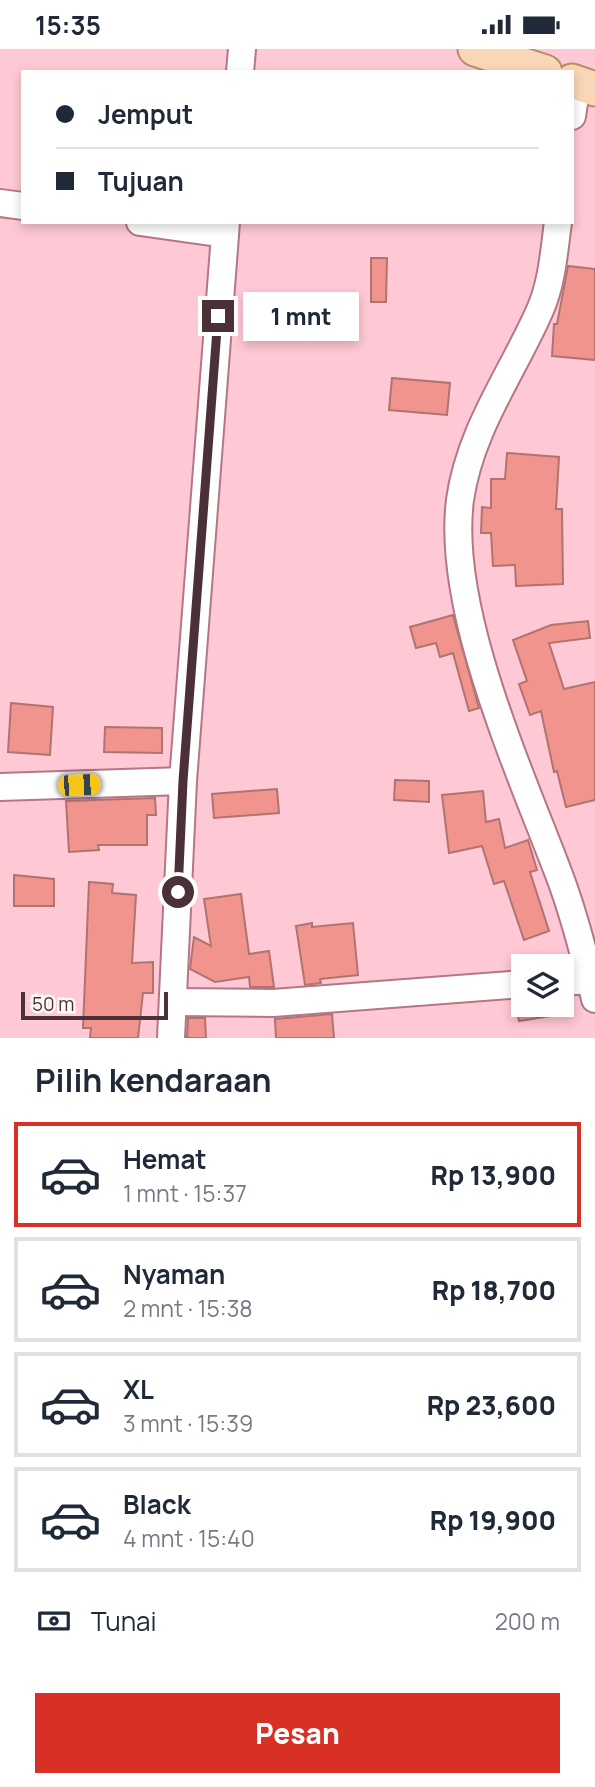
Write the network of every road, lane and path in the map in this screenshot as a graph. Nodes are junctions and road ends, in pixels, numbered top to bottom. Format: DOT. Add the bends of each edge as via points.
graph roads {
  1 [pos="242,49"];
  2 [pos="475,49"];
  3 [pos="240,70"];
  4 [pos="539,70"];
  5 [pos="581,84"];
  6 [pos="574,109"];
  7 [pos="0,203"];
  8 [pos="21,206"];
  9 [pos="168,224"];
  10 [pos="558,224"];
  11 [pos="225,228"];
  12 [pos="183,781"];
  13 [pos="0,787"];
  14 [pos="511,985"];
  15 [pos="574,985"];
  16 [pos="593,990"];
  17 [pos="173,1002"];
  18 [pos="171,1038"];
  1 -- 3 [label="street"];
  2 -- 4 [label="main road"];
  5 -- 6 [label="street"];
  7 -- 8 [label="street"];
  9 -- 11 [label="street"];
  10 -- 16 [label="street" via="541,310 478,431 460,500 458,565 487,678 560,875"];
  11 -- 12 [label="street"];
  12 -- 13 [label="street"];
  12 -- 17 [label="street"];
  14 -- 17 [label="street" via="273,1003"];
  15 -- 16 [label="street"];
  17 -- 18 [label="street"];
}
